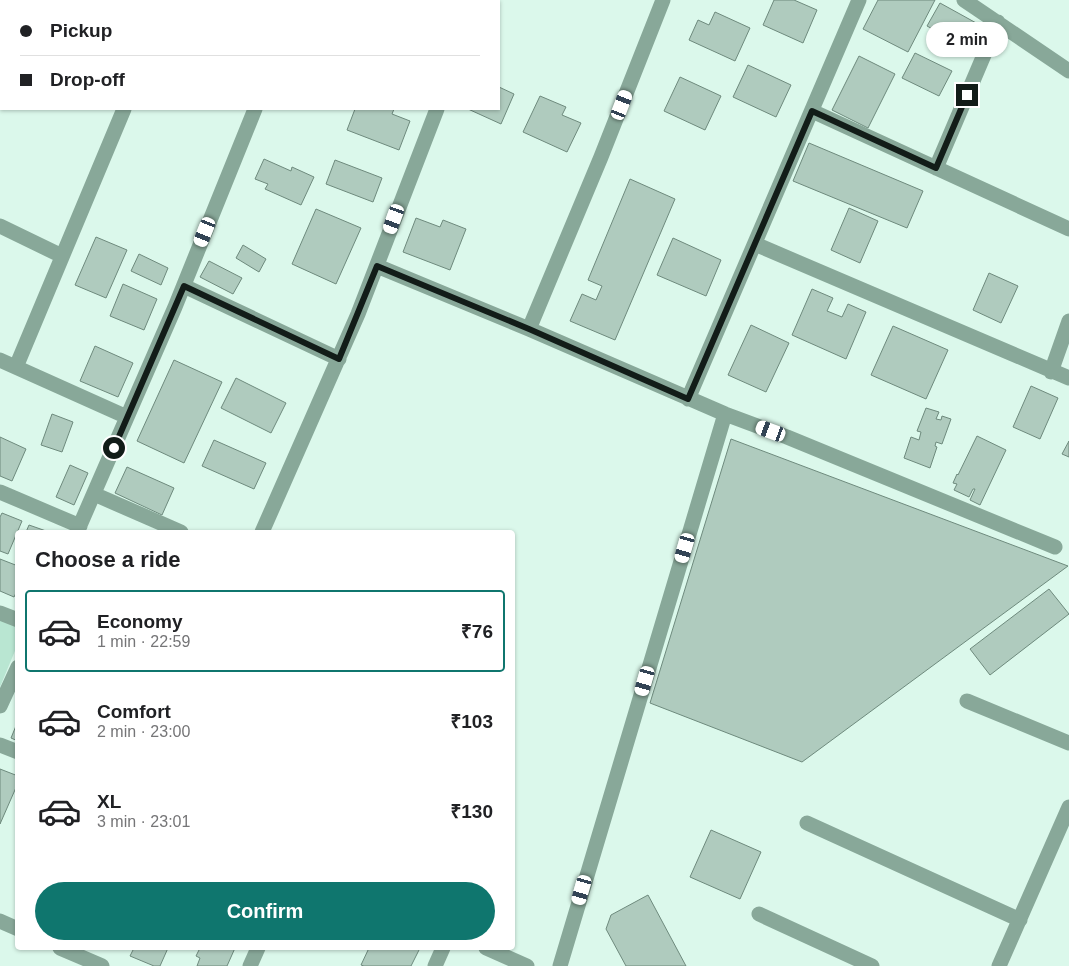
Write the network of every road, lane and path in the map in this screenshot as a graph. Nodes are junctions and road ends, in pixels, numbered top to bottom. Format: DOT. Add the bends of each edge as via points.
graph roads {
  1 [pos="663,0"];
  2 [pos="859,0"];
  3 [pos="964,0"];
  4 [pos="998,22"];
  5 [pos="1069,70"];
  6 [pos="124,110"];
  7 [pos="255,110"];
  8 [pos="437,110"];
  9 [pos="812,111"];
  10 [pos="936,168"];
  11 [pos="0,226"];
  12 [pos="1069,229"];
  13 [pos="755,244"];
  14 [pos="62,256"];
  15 [pos="377,266"];
  16 [pos="184,286"];
  17 [pos="1069,322"];
  18 [pos="529,329"];
  19 [pos="339,359"];
  20 [pos="0,360"];
  21 [pos="16,367"];
  22 [pos="1051,372"];
  23 [pos="1069,378"];
  24 [pos="688,399"];
  25 [pos="725,414"];
  26 [pos="127,417"];
  27 [pos="0,492"];
  28 [pos="94,494"];
  29 [pos="78,529"];
  30 [pos="176,530"];
  31 [pos="263,530"];
  32 [pos="1055,547"];
  33 [pos="0,613"];
  34 [pos="15,619"];
  35 [pos="15,674"];
  36 [pos="966,701"];
  37 [pos="0,706"];
  38 [pos="1069,743"];
  39 [pos="0,745"];
  40 [pos="15,751"];
  41 [pos="1069,807"];
  42 [pos="807,823"];
  43 [pos="759,914"];
  44 [pos="1020,920"];
  45 [pos="0,921"];
  46 [pos="15,928"];
  47 [pos="65,950"];
  48 [pos="257,950"];
  49 [pos="442,950"];
  50 [pos="491,950"];
  51 [pos="102,966"];
  52 [pos="250,966"];
  53 [pos="435,966"];
  54 [pos="527,966"];
  55 [pos="560,966"];
  56 [pos="872,966"];
  57 [pos="999,966"];
  1 -- 18 [label="street"];
  2 -- 9 [label="street"];
  3 -- 4 [label="street"];
  4 -- 5 [label="street"];
  4 -- 10 [label="street"];
  6 -- 14 [label="street"];
  7 -- 16 [label="street"];
  8 -- 15 [label="street"];
  9 -- 10 [label="street"];
  9 -- 13 [label="street"];
  10 -- 12 [label="street"];
  11 -- 14 [label="street"];
  13 -- 22 [label="street"];
  13 -- 24 [label="street"];
  14 -- 21 [label="street"];
  15 -- 18 [label="street"];
  15 -- 19 [label="street"];
  16 -- 19 [label="street"];
  16 -- 26 [label="street"];
  17 -- 22 [label="street"];
  18 -- 24 [label="street"];
  19 -- 31 [label="street"];
  20 -- 21 [label="street"];
  21 -- 26 [label="street"];
  22 -- 23 [label="street"];
  24 -- 25 [label="street"];
  25 -- 32 [label="street"];
  25 -- 55 [label="street"];
  26 -- 28 [label="street"];
  27 -- 29 [label="street"];
  28 -- 29 [label="street"];
  28 -- 30 [label="street"];
  33 -- 34 [label="street"];
  35 -- 37 [label="street"];
  36 -- 38 [label="street"];
  39 -- 40 [label="street"];
  41 -- 44 [label="street"];
  42 -- 44 [label="street"];
  43 -- 56 [label="street"];
  44 -- 57 [label="street"];
  45 -- 46 [label="street"];
  47 -- 51 [label="street"];
  48 -- 52 [label="street"];
  49 -- 53 [label="street"];
  50 -- 54 [label="street"];
}
